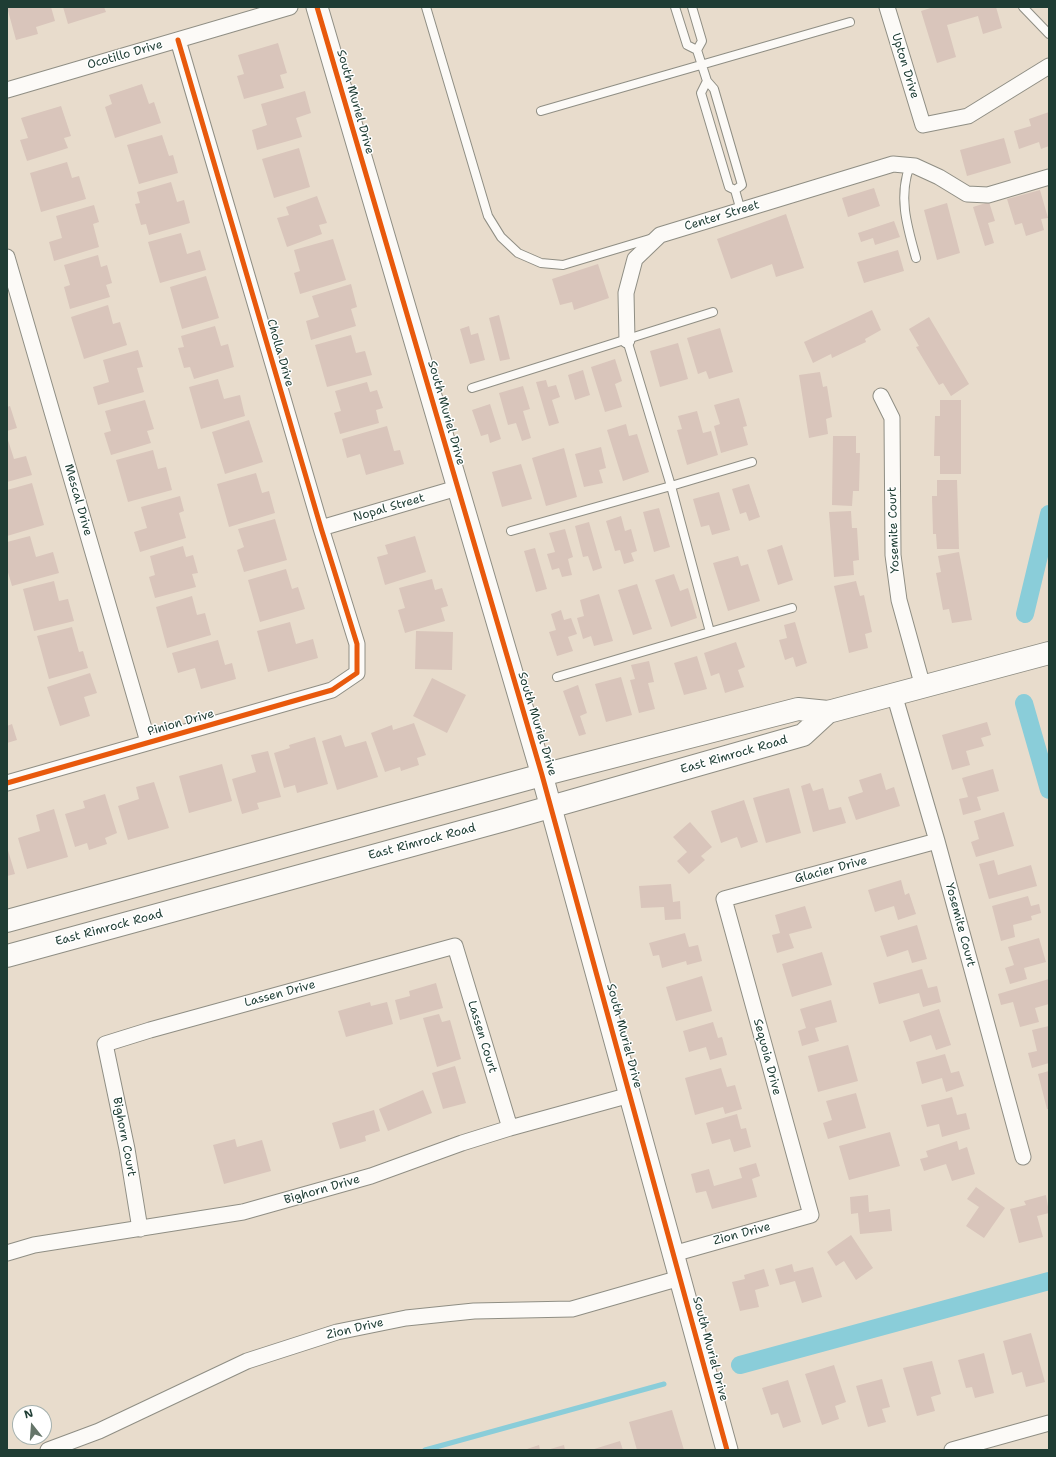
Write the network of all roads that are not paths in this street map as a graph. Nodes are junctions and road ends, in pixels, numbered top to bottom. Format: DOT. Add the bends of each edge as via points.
graph roads {
  1 [pos="290,7"];
  2 [pos="317,7"];
  3 [pos="426,7"];
  4 [pos="675,7"];
  5 [pos="692,7"];
  6 [pos="886,7"];
  7 [pos="1023,7"];
  8 [pos="850,22"];
  9 [pos="1049,34"];
  10 [pos="178,40"];
  11 [pos="697,50"];
  12 [pos="702,65"];
  13 [pos="1049,66"];
  14 [pos="707,81"];
  15 [pos="7,90"];
  16 [pos="541,111"];
  17 [pos="910,165"];
  18 [pos="1049,177"];
  19 [pos="735,190"];
  20 [pos="741,210"];
  21 [pos="660,235"];
  22 [pos="7,257"];
  23 [pos="916,258"];
  24 [pos="713,312"];
  25 [pos="627,340"];
  26 [pos="472,388"];
  27 [pos="881,396"];
  28 [pos="752,462"];
  29 [pos="671,486"];
  30 [pos="457,488"];
  31 [pos="321,528"];
  32 [pos="511,532"];
  33 [pos="792,608"];
  34 [pos="710,632"];
  35 [pos="1049,653"];
  36 [pos="357,673"];
  37 [pos="557,677"];
  38 [pos="923,687"];
  39 [pos="894,694"];
  40 [pos="828,712"];
  41 [pos="148,742"];
  42 [pos="542,775"];
  43 [pos="7,783"];
  44 [pos="550,807"];
  45 [pos="937,841"];
  46 [pos="724,899"];
  47 [pos="7,921"];
  48 [pos="455,946"];
  49 [pos="7,956"];
  50 [pos="105,1044"];
  51 [pos="630,1095"];
  52 [pos="510,1128"];
  53 [pos="1023,1157"];
  54 [pos="811,1215"];
  55 [pos="140,1229"];
  56 [pos="7,1253"];
  57 [pos="673,1254"];
  58 [pos="680,1278"];
  59 [pos="1049,1423"];
  60 [pos="48,1450"];
  61 [pos="727,1450"];
  62 [pos="952,1450"];
  1 -- 10 [label="street, Ocotillo Drive"];
  2 -- 30 [label="main road, South Muriel Drive"];
  3 -- 21 [label="lane" via="488,216 501,238 518,253 541,263 563,265"];
  4 -- 11 [label="lane" via="687,45"];
  5 -- 11 [label="lane" via="702,41"];
  6 -- 13 [label="street, Upton Drive" via="922,125 968,116"];
  7 -- 9 [label="lane"];
  8 -- 12 [label="lane"];
  10 -- 15 [label="street, Ocotillo Drive"];
  10 -- 31 [label="street, Cholla Drive"];
  11 -- 12 [label="lane"];
  12 -- 14 [label="lane"];
  12 -- 16 [label="lane"];
  14 -- 19 [label="lane" via="701,93 728,187"];
  14 -- 19 [label="lane" via="714,89 742,184"];
  17 -- 18 [label="street, Center Street" via="939,177 967,194 988,195"];
  17 -- 20 [label="street, Center Street" via="892,164"];
  17 -- 23 [label="lane" via="904,180 905,220"];
  19 -- 20 [label="lane"];
  20 -- 21 [label="street, Center Street"];
  21 -- 25 [label="street, Center Street" via="635,259 626,293"];
  22 -- 41 [label="street, Mescal Drive"];
  24 -- 25 [label="lane"];
  25 -- 26 [label="lane"];
  25 -- 29 [label="lane"];
  27 -- 38 [label="street, Yosemite Court" via="892,418 893,554 899,600"];
  28 -- 29 [label="lane"];
  29 -- 32 [label="lane"];
  29 -- 34 [label="lane"];
  30 -- 31 [label="street, Nopal Street"];
  30 -- 42 [label="main road, South Muriel Drive"];
  31 -- 36 [label="street, Cholla Drive" via="357,644"];
  33 -- 34 [label="lane"];
  34 -- 37 [label="lane"];
  35 -- 38 [label="main road, East Rimrock Road"];
  36 -- 41 [label="street, Pinion Drive" via="332,690"];
  38 -- 39 [label="main road, East Rimrock Road"];
  39 -- 40 [label="main road, East Rimrock Road"];
  39 -- 45 [label="street, Yosemite Court"];
  40 -- 42 [label="main road, East Rimrock Road" via="798,709"];
  40 -- 44 [label="main road, East Rimrock Road" via="803,735"];
  41 -- 43 [label="street, Pinion Drive"];
  42 -- 44 [label="main road, South Muriel Drive"];
  42 -- 47 [label="main road, East Rimrock Road"];
  44 -- 49 [label="main road, East Rimrock Road"];
  44 -- 51 [label="main road, South Muriel Drive"];
  45 -- 46 [label="street, Glacier Drive"];
  45 -- 53 [label="street, Yosemite Court"];
  46 -- 54 [label="street, Sequoia Drive"];
  48 -- 50 [label="street, Lassen Drive"];
  48 -- 52 [label="street, Lassen Court"];
  50 -- 55 [label="street, Bighorn Court"];
  51 -- 52 [label="street, Bighorn Drive"];
  51 -- 57 [label="main road, South Muriel Drive"];
  52 -- 55 [label="street, Bighorn Drive" via="371,1176 243,1212"];
  54 -- 57 [label="street, Zion Drive"];
  55 -- 56 [label="street, Bighorn Drive" via="34,1245"];
  57 -- 58 [label="main road, South Muriel Drive"];
  58 -- 60 [label="street, Zion Drive" via="572,1309 474,1311 406,1318 337,1332 247,1361 99,1431"];
  58 -- 61 [label="main road, South Muriel Drive"];
  59 -- 62 [label="street"];
}
